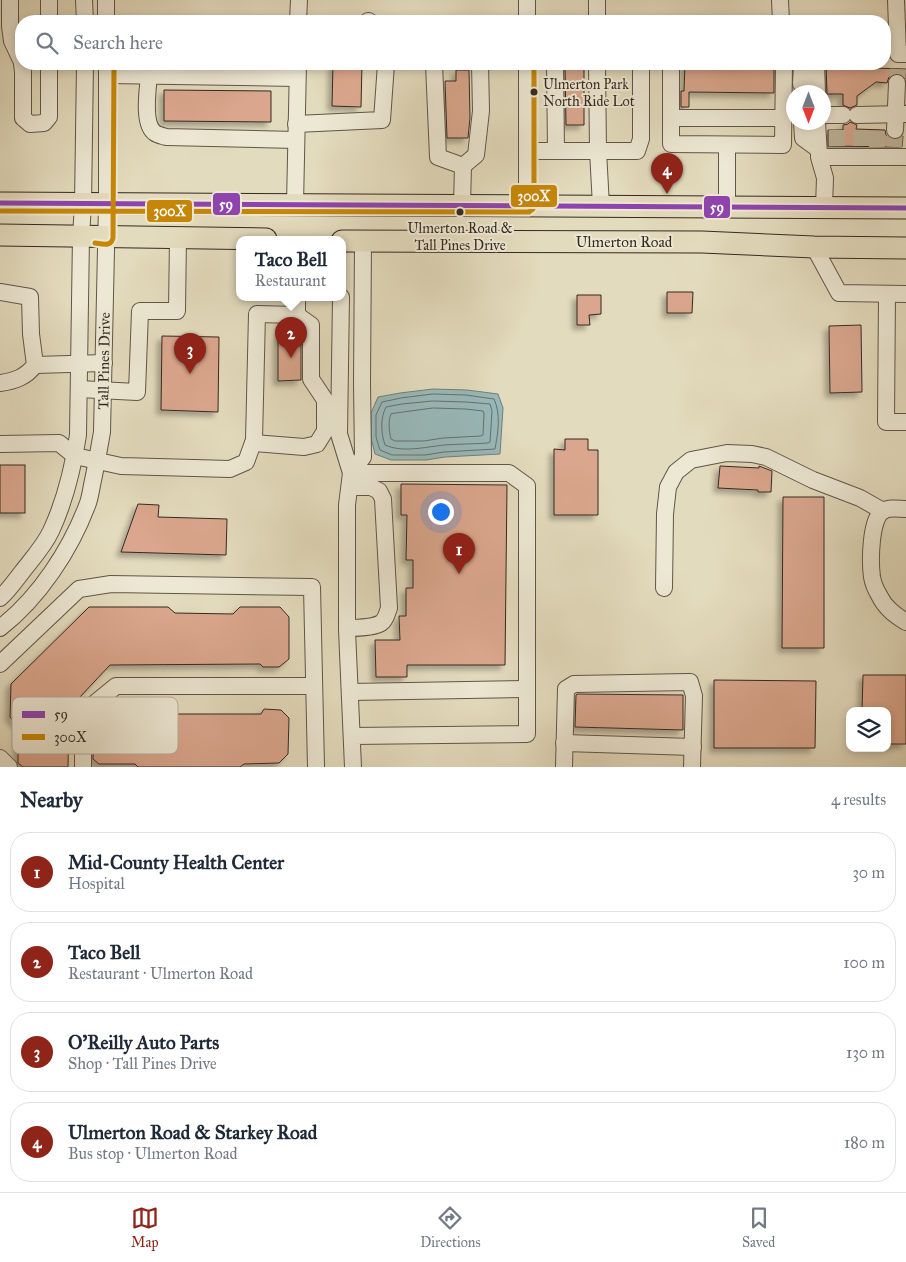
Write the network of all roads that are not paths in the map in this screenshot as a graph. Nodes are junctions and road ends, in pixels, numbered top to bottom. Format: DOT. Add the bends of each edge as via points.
graph roads {
  1 [pos="49,0"];
  2 [pos="84,0"];
  3 [pos="106,0"];
  4 [pos="299,0"];
  5 [pos="527,0"];
  6 [pos="597,0"];
  7 [pos="780,0"];
  8 [pos="896,0"];
  9 [pos="6,7"];
  10 [pos="49,15"];
  11 [pos="85,15"];
  12 [pos="106,15"];
  13 [pos="298,15"];
  14 [pos="527,15"];
  15 [pos="597,15"];
  16 [pos="781,15"];
  17 [pos="15,47"];
  18 [pos="898,66"];
  19 [pos="23,70"];
  20 [pos="49,70"];
  21 [pos="85,70"];
  22 [pos="107,70"];
  23 [pos="114,70"];
  24 [pos="386,70"];
  25 [pos="434,70"];
  26 [pos="480,70"];
  27 [pos="527,70"];
  28 [pos="555,70"];
  29 [pos="597,70"];
  30 [pos="641,70"];
  31 [pos="671,70"];
  32 [pos="784,70"];
  33 [pos="802,70"];
  34 [pos="816,70"];
  35 [pos="297,71"];
  36 [pos="149,75"];
  37 [pos="801,84"];
  38 [pos="817,85"];
  39 [pos="671,118"];
  40 [pos="783,118"];
  41 [pos="900,123"];
  42 [pos="850,125"];
  43 [pos="802,130"];
  44 [pos="817,130"];
  45 [pos="296,132"];
  46 [pos="727,145"];
  47 [pos="527,151"];
  48 [pos="556,151"];
  49 [pos="598,151"];
  50 [pos="818,153"];
  51 [pos="898,154"];
  52 [pos="463,166"];
  53 [pos="0,203"];
  54 [pos="83,204"];
  55 [pos="107,204"];
  56 [pos="295,204"];
  57 [pos="462,205"];
  58 [pos="527,205"];
  59 [pos="601,206"];
  60 [pos="728,206"];
  61 [pos="824,207"];
  62 [pos="906,208"];
  63 [pos="0,235"];
  64 [pos="81,236"];
  65 [pos="106,236"];
  66 [pos="178,238"];
  67 [pos="236,239"];
  68 [pos="349,241"];
  69 [pos="814,247"];
  70 [pos="906,248"];
  71 [pos="0,292"];
  72 [pos="887,294"];
  73 [pos="906,294"];
  74 [pos="297,301"];
  75 [pos="341,301"];
  76 [pos="297,315"];
  77 [pos="104,363"];
  78 [pos="34,364"];
  79 [pos="79,364"];
  80 [pos="0,383"];
  81 [pos="78,389"];
  82 [pos="103,390"];
  83 [pos="906,422"];
  84 [pos="253,443"];
  85 [pos="0,444"];
  86 [pos="75,456"];
  87 [pos="98,460"];
  88 [pos="350,480"];
  89 [pos="906,509"];
  90 [pos="883,511"];
  91 [pos="664,588"];
  92 [pos="0,598"];
  93 [pos="906,622"];
  94 [pos="0,628"];
  95 [pos="347,628"];
  96 [pos="0,664"];
  97 [pos="314,686"];
  98 [pos="527,689"];
  99 [pos="350,692"];
  100 [pos="103,697"];
  101 [pos="352,736"];
  102 [pos="564,743"];
  103 [pos="693,747"];
  104 [pos="83,754"];
  105 [pos="0,758"];
  106 [pos="9,767"];
  107 [pos="83,767"];
  108 [pos="316,767"];
  109 [pos="354,767"];
  110 [pos="564,767"];
  111 [pos="692,767"];
  1 -- 10 [label="street"];
  2 -- 11 [label="street"];
  3 -- 12 [label="street"];
  4 -- 13 [label="street"];
  5 -- 14 [label="street"];
  6 -- 15 [label="street"];
  7 -- 16 [label="street"];
  8 -- 18 [label="street"];
  9 -- 17 [label="street"];
  18 -- 41 [label="street"];
  19 -- 20 [label="street" via="23,118 30,124 44,123 49,117"];
  21 -- 54 [label="street, Tall Pines Drive"];
  22 -- 55 [label="street, Tall Pines Drive"];
  23 -- 36 [label="street"];
  24 -- 45 [label="street" via="382,120"];
  25 -- 52 [label="street" via="438,157"];
  26 -- 52 [label="street" via="481,111 476,155"];
  27 -- 47 [label="street"];
  28 -- 48 [label="street"];
  29 -- 49 [label="street"];
  30 -- 49 [label="street" via="641,139 637,151"];
  31 -- 39 [label="street"];
  32 -- 40 [label="street"];
  33 -- 37 [label="street"];
  34 -- 38 [label="street"];
  35 -- 36 [label="street"];
  35 -- 45 [label="street"];
  36 -- 45 [label="street" via="148,125 154,133 166,138"];
  39 -- 40 [label="street"];
  39 -- 46 [label="street" via="671,144"];
  40 -- 46 [label="street" via="783,145"];
  41 -- 42 [label="street"];
  42 -- 50 [label="street"];
  42 -- 51 [label="street" via="869,151"];
  43 -- 50 [label="street" via="803,138"];
  44 -- 50 [label="street"];
  45 -- 56 [label="street"];
  46 -- 60 [label="street"];
  47 -- 48 [label="street"];
  47 -- 58 [label="street"];
  48 -- 49 [label="street"];
  49 -- 59 [label="street"];
  50 -- 61 [label="street" via="825,178"];
  52 -- 57 [label="street"];
  53 -- 54 [label="main road"];
  54 -- 55 [label="main road"];
  54 -- 64 [label="street, Tall Pines Drive"];
  55 -- 56 [label="main road"];
  55 -- 65 [label="street, Tall Pines Drive"];
  56 -- 57 [label="main road"];
  57 -- 58 [label="main road"];
  58 -- 59 [label="main road"];
  59 -- 60 [label="main road"];
  60 -- 61 [label="main road"];
  61 -- 62 [label="main road"];
  63 -- 64 [label="main road"];
  64 -- 65 [label="main road"];
  64 -- 79 [label="street, Tall Pines Drive"];
  65 -- 66 [label="main road"];
  65 -- 77 [label="street, Tall Pines Drive"];
  66 -- 67 [label="main road"];
  66 -- 82 [label="street" via="176,311 140,311 136,392"];
  68 -- 69 [label="main road, Ulmerton Road" via="693,242"];
  68 -- 88 [label="street" via="362,384 363,457"];
  69 -- 70 [label="main road, Ulmerton Road"];
  69 -- 72 [label="street" via="839,293"];
  71 -- 78 [label="street" via="30,297"];
  72 -- 73 [label="street"];
  72 -- 83 [label="street" via="886,422"];
  74 -- 76 [label="street"];
  75 -- 88 [label="street" via="339,434"];
  76 -- 84 [label="street" via="257,314"];
  76 -- 84 [label="street" via="312,325 311,379 325,400 325,432 317,444 304,446"];
  77 -- 79 [label="street"];
  77 -- 82 [label="street, Tall Pines Drive"];
  78 -- 79 [label="street"];
  78 -- 80 [label="street" via="29,372 12,382"];
  79 -- 81 [label="street, Tall Pines Drive"];
  81 -- 82 [label="street"];
  81 -- 86 [label="street, Tall Pines Drive"];
  82 -- 87 [label="street, Tall Pines Drive"];
  84 -- 87 [label="street" via="246,462 230,469 121,466"];
  85 -- 86 [label="street" via="59,443"];
  86 -- 87 [label="street"];
  86 -- 92 [label="street, Tall Pines Drive" via="64,500 50,532"];
  87 -- 94 [label="street, Tall Pines Drive" via="88,502 62,555 30,600"];
  88 -- 95 [label="street"];
  88 -- 95 [label="street" via="379,491 383,499 389,608 380,624"];
  88 -- 98 [label="street" via="509,473 527,486"];
  89 -- 90 [label="street"];
  90 -- 91 [label="street" via="766,457 727,453 691,460 676,472 668,487"];
  90 -- 93 [label="street" via="874,528 872,579 888,609"];
  95 -- 99 [label="street"];
  96 -- 97 [label="street" via="79,589 111,584 312,586"];
  97 -- 100 [label="street" via="116,686"];
  97 -- 108 [label="street"];
  98 -- 99 [label="street"];
  98 -- 101 [label="street" via="527,734"];
  99 -- 101 [label="street"];
  101 -- 109 [label="street"];
  102 -- 103 [label="street"];
  102 -- 103 [label="street" via="566,689 574,684 690,682 694,696"];
  102 -- 110 [label="street"];
  103 -- 111 [label="street"];
  104 -- 107 [label="street"];
  105 -- 106 [label="street"];
}
